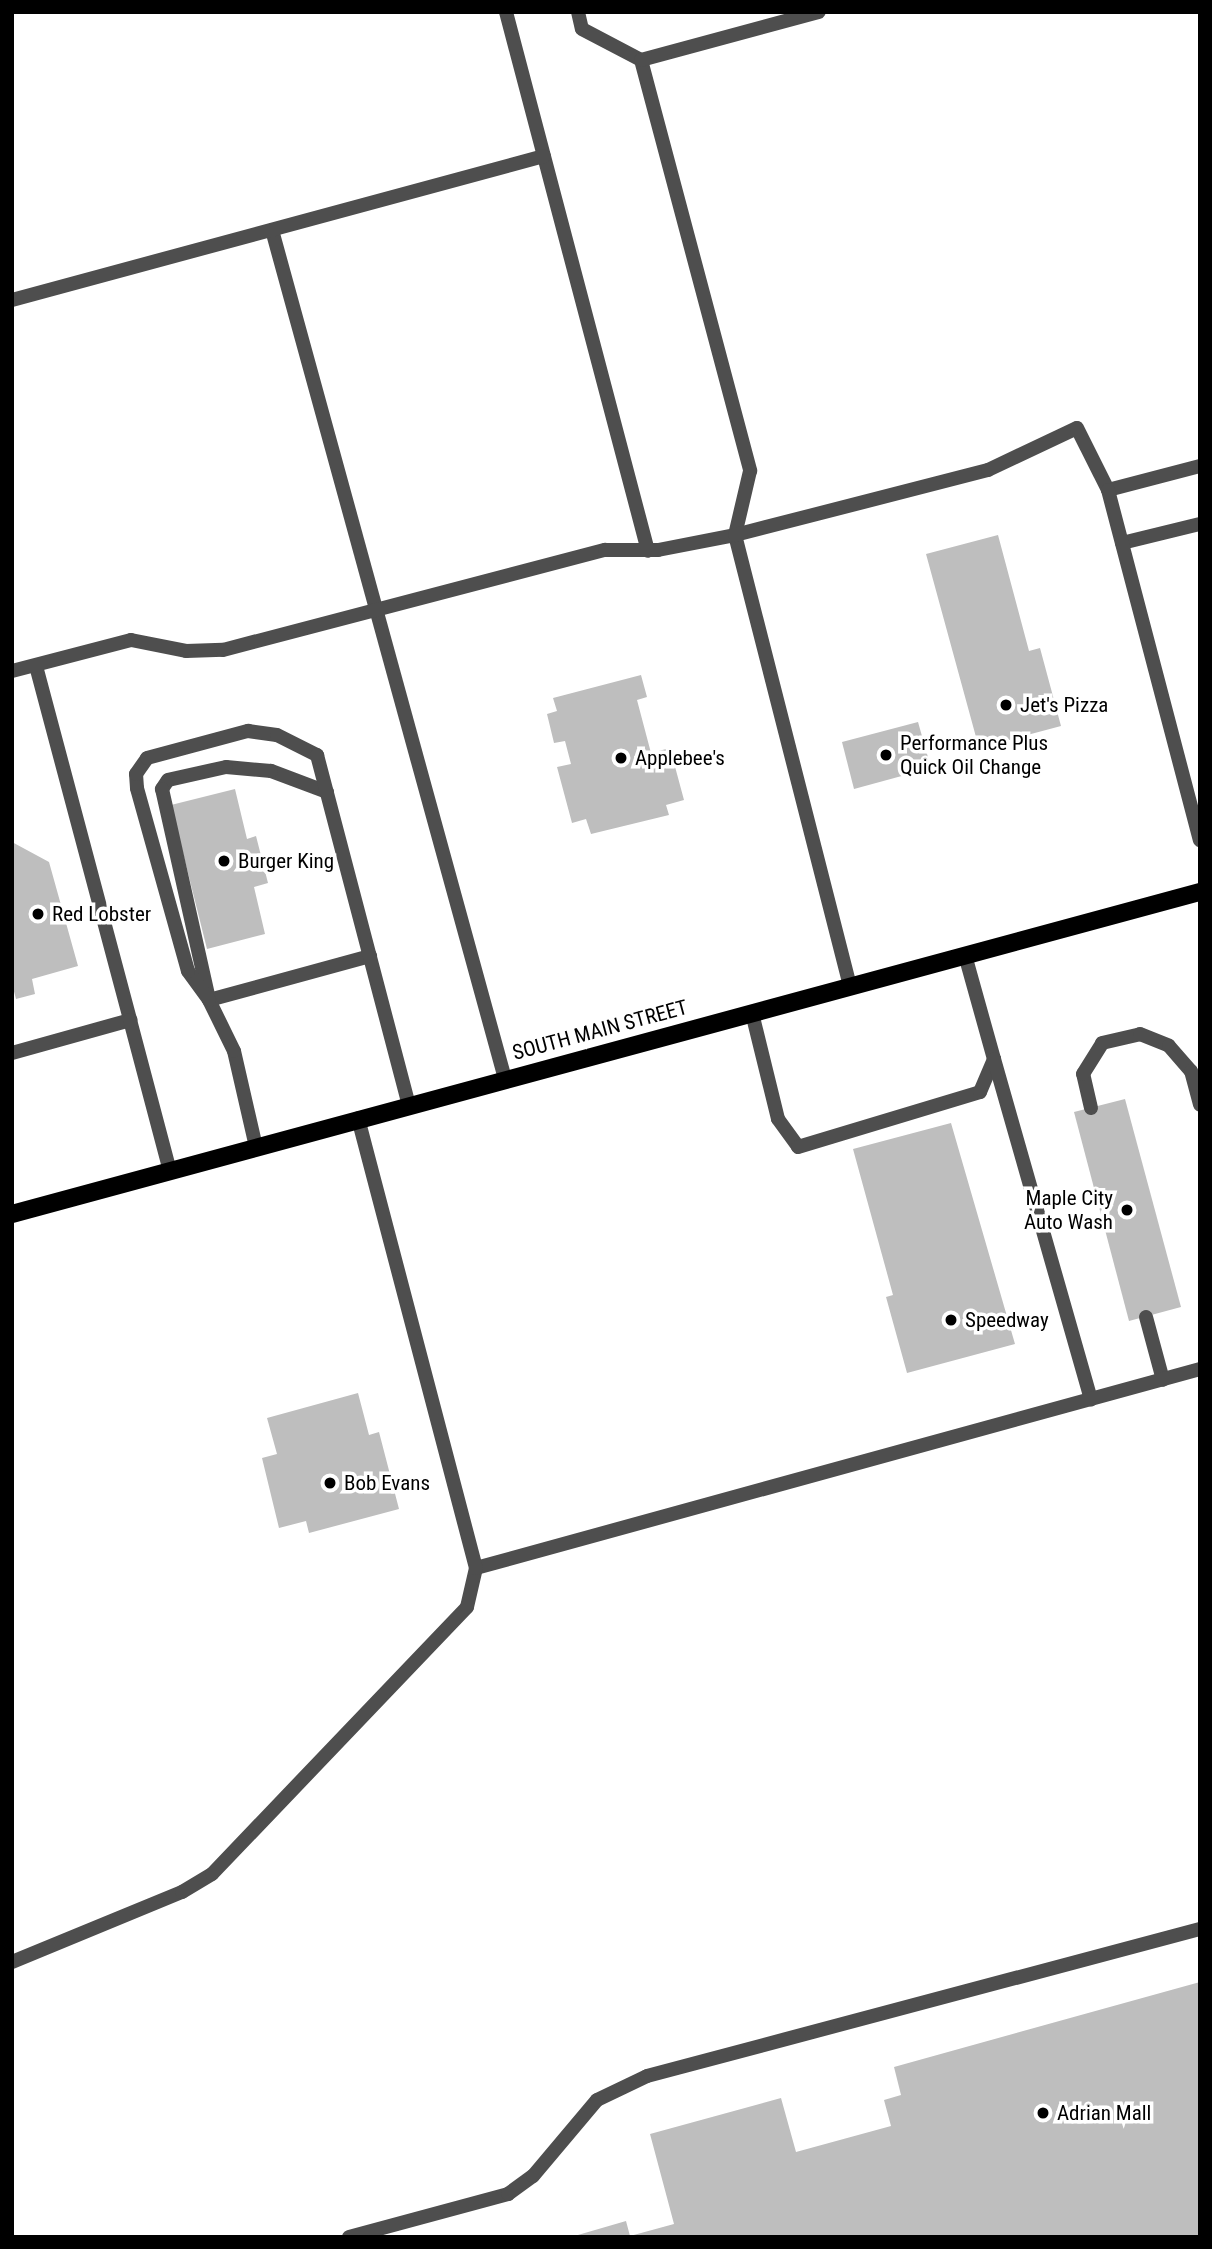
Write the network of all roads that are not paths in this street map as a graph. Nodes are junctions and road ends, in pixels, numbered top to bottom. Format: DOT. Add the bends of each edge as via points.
graph roads {
  1 [pos="506,12"];
  2 [pos="578,12"];
  3 [pos="819,12"];
  4 [pos="641,60"];
  5 [pos="544,156"];
  6 [pos="272,230"];
  7 [pos="12,300"];
  8 [pos="1200,466"];
  9 [pos="1108,491"];
  10 [pos="1200,524"];
  11 [pos="735,534"];
  12 [pos="1122,543"];
  13 [pos="648,551"];
  14 [pos="378,609"];
  15 [pos="36,666"];
  16 [pos="12,671"];
  17 [pos="327,792"];
  18 [pos="1200,840"];
  19 [pos="1200,892"];
  20 [pos="965,955"];
  21 [pos="370,956"];
  22 [pos="850,986"];
  23 [pos="209,1000"];
  24 [pos="752,1013"];
  25 [pos="130,1020"];
  26 [pos="12,1054"];
  27 [pos="994,1059"];
  28 [pos="505,1079"];
  29 [pos="409,1105"];
  30 [pos="1200,1105"];
  31 [pos="1091,1108"];
  32 [pos="358,1118"];
  33 [pos="256,1147"];
  34 [pos="170,1171"];
  35 [pos="12,1214"];
  36 [pos="1146,1317"];
  37 [pos="1200,1370"];
  38 [pos="1163,1380"];
  39 [pos="1091,1399"];
  40 [pos="476,1568"];
  41 [pos="1200,1929"];
  42 [pos="12,1962"];
  43 [pos="349,2237"];
  1 -- 5 [label="lane"];
  2 -- 4 [label="lane" via="582,29"];
  3 -- 4 [label="lane"];
  4 -- 11 [label="lane" via="750,471"];
  5 -- 6 [label="lane"];
  5 -- 13 [label="lane"];
  6 -- 7 [label="lane"];
  6 -- 14 [label="lane"];
  8 -- 9 [label="lane"];
  9 -- 11 [label="lane" via="1077,428 988,470"];
  9 -- 12 [label="lane"];
  10 -- 12 [label="lane"];
  11 -- 13 [label="lane"];
  11 -- 22 [label="lane"];
  12 -- 18 [label="lane"];
  13 -- 14 [label="lane" via="605,550"];
  14 -- 15 [label="lane" via="223,650 186,651 131,640"];
  14 -- 28 [label="lane"];
  15 -- 16 [label="lane"];
  15 -- 25 [label="lane"];
  17 -- 21 [label="lane"];
  17 -- 23 [label="lane" via="271,771 226,767 168,780 162,789"];
  17 -- 23 [label="lane" via="317,755 303,744 260,732 222,738 141,763 137,788 188,971"];
  19 -- 20 [label="main road, SOUTH MAIN STREET"];
  20 -- 22 [label="main road, SOUTH MAIN STREET"];
  20 -- 27 [label="lane"];
  21 -- 23 [label="lane"];
  21 -- 29 [label="lane"];
  22 -- 24 [label="main road, SOUTH MAIN STREET"];
  23 -- 33 [label="lane" via="234,1051"];
  24 -- 27 [label="lane" via="778,1119 798,1147 981,1093"];
  24 -- 28 [label="main road, SOUTH MAIN STREET"];
  25 -- 26 [label="lane"];
  25 -- 34 [label="lane"];
  27 -- 39 [label="lane"];
  28 -- 29 [label="main road, SOUTH MAIN STREET"];
  29 -- 32 [label="main road, SOUTH MAIN STREET"];
  30 -- 31 [label="lane" via="1184,1062 1169,1046 1140,1034 1102,1043 1083,1074"];
  32 -- 33 [label="main road, SOUTH MAIN STREET"];
  32 -- 40 [label="lane"];
  33 -- 34 [label="main road, SOUTH MAIN STREET"];
  34 -- 35 [label="main road, SOUTH MAIN STREET"];
  36 -- 38 [label="lane"];
  37 -- 38 [label="lane"];
  38 -- 39 [label="lane"];
  39 -- 40 [label="lane"];
  40 -- 42 [label="lane" via="467,1607 212,1874 182,1892"];
  41 -- 43 [label="lane" via="647,2076 597,2100 533,2176 508,2194"];
}
